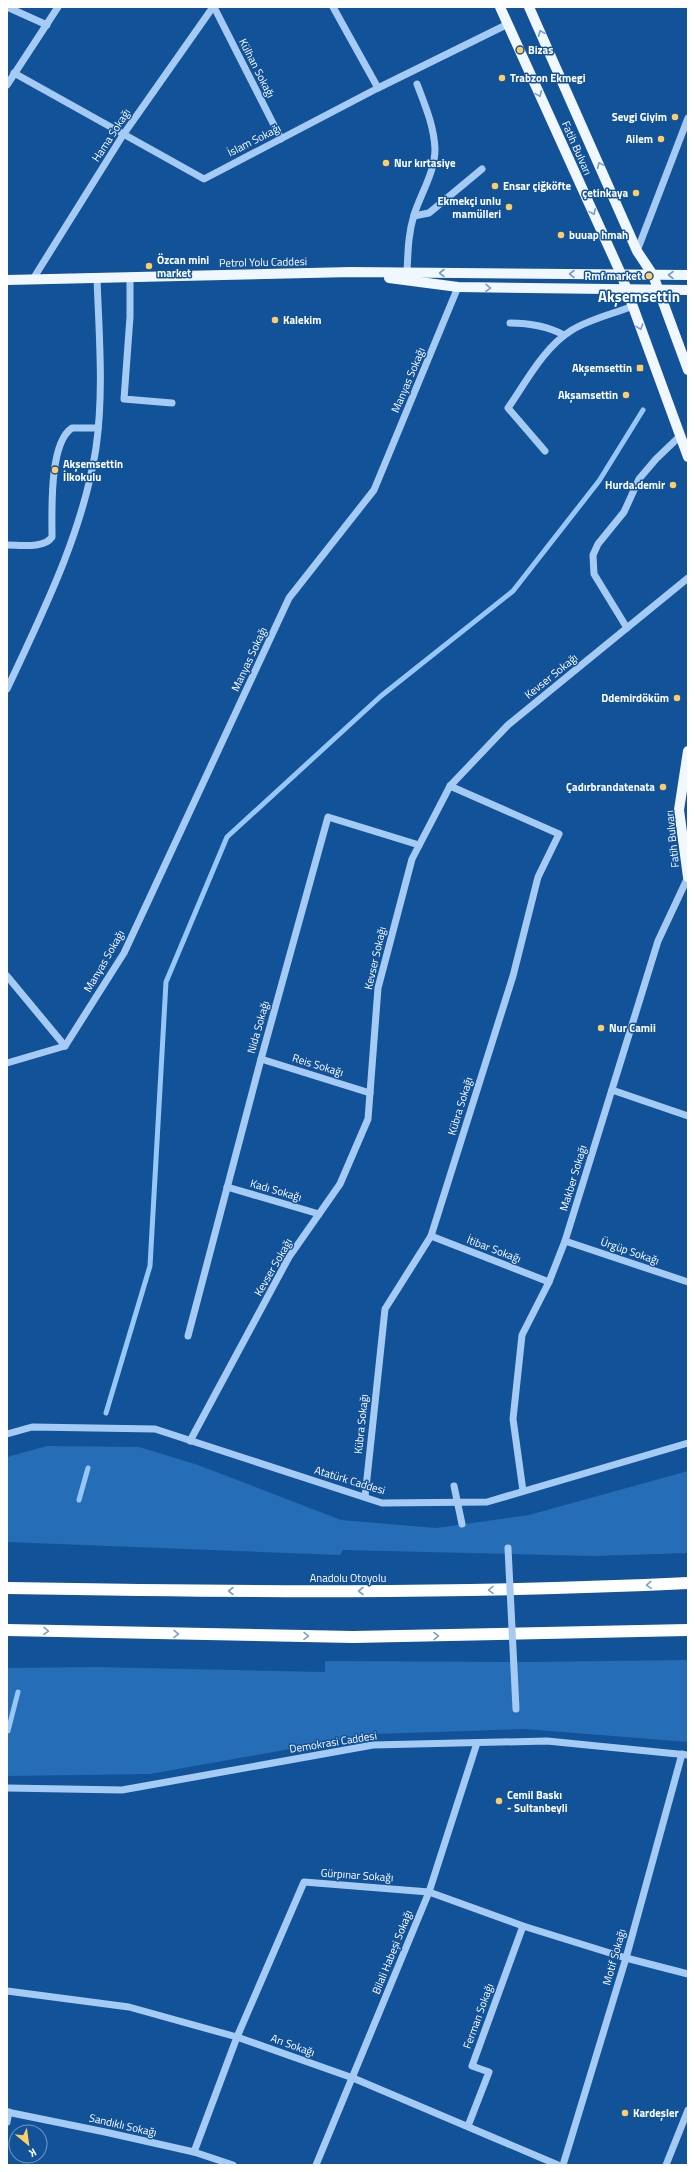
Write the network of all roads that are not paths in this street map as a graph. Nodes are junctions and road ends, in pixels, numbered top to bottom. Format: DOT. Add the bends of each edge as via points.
graph roads {
  1 [pos="7,7"];
  2 [pos="58,7"];
  3 [pos="214,7"];
  4 [pos="333,7"];
  5 [pos="500,7"];
  6 [pos="529,7"];
  7 [pos="508,24"];
  8 [pos="47,25"];
  9 [pos="14,73"];
  10 [pos="417,84"];
  11 [pos="7,85"];
  12 [pos="378,88"];
  13 [pos="688,118"];
  14 [pos="123,135"];
  15 [pos="281,139"];
  16 [pos="482,169"];
  17 [pos="414,216"];
  18 [pos="637,251"];
  19 [pos="352,272"];
  20 [pos="407,272"];
  21 [pos="621,274"];
  22 [pos="654,275"];
  23 [pos="688,275"];
  24 [pos="97,278"];
  25 [pos="130,278"];
  26 [pos="33,279"];
  27 [pos="7,280"];
  28 [pos="458,287"];
  29 [pos="659,290"];
  30 [pos="688,290"];
  31 [pos="627,291"];
  32 [pos="633,306"];
  33 [pos="510,323"];
  34 [pos="564,335"];
  35 [pos="688,370"];
  36 [pos="172,403"];
  37 [pos="98,428"];
  38 [pos="680,436"];
  39 [pos="545,451"];
  40 [pos="688,458"];
  41 [pos="7,545"];
  42 [pos="688,578"];
  43 [pos="628,628"];
  44 [pos="7,689"];
  45 [pos="688,751"];
  46 [pos="450,786"];
  47 [pos="419,845"];
  48 [pos="688,877"];
  49 [pos="7,976"];
  50 [pos="65,1046"];
  51 [pos="260,1059"];
  52 [pos="7,1063"];
  53 [pos="612,1090"];
  54 [pos="370,1093"];
  55 [pos="688,1116"];
  56 [pos="227,1187"];
  57 [pos="319,1214"];
  58 [pos="430,1236"];
  59 [pos="565,1241"];
  60 [pos="550,1282"];
  61 [pos="688,1282"];
  62 [pos="188,1336"];
  63 [pos="7,1434"];
  64 [pos="190,1441"];
  65 [pos="688,1443"];
  66 [pos="454,1486"];
  67 [pos="523,1491"];
  68 [pos="365,1497"];
  69 [pos="462,1524"];
  70 [pos="508,1548"];
  71 [pos="688,1583"];
  72 [pos="7,1588"];
  73 [pos="7,1630"];
  74 [pos="688,1630"];
  75 [pos="516,1709"];
  76 [pos="477,1743"];
  77 [pos="685,1755"];
  78 [pos="7,1788"];
  79 [pos="428,1892"];
  80 [pos="523,1926"];
  81 [pos="626,1958"];
  82 [pos="688,1974"];
  83 [pos="7,1991"];
  84 [pos="237,2037"];
  85 [pos="353,2078"];
  86 [pos="688,2110"];
  87 [pos="8,2112"];
  88 [pos="7,2122"];
  89 [pos="468,2126"];
  90 [pos="194,2152"];
  91 [pos="233,2165"];
  92 [pos="316,2165"];
  93 [pos="558,2165"];
  94 [pos="563,2165"];
  95 [pos="666,2165"];
  1 -- 8 [label="street"];
  2 -- 8 [label="street"];
  3 -- 14 [label="street, Hama Sokağı"];
  3 -- 15 [label="street, Külhan Sokağı"];
  4 -- 12 [label="street"];
  5 -- 7 [label="main road, Fatih Bulvarı"];
  18 -- 6 [label="main road, Fatih Bulvarı, one-way"];
  7 -- 12 [label="street, İslam Sokağı"];
  7 -- 21 [label="main road, Fatih Bulvarı, one-way"];
  8 -- 9 [label="street"];
  9 -- 11 [label="street"];
  9 -- 14 [label="street, İslam Sokağı"];
  10 -- 17 [label="street" via="430,119 435,148 433,168"];
  12 -- 15 [label="street, İslam Sokağı"];
  13 -- 18 [label="street"];
  14 -- 15 [label="street, İslam Sokağı" via="204,178"];
  14 -- 26 [label="street, Hama Sokağı"];
  16 -- 17 [label="street" via="430,213"];
  17 -- 20 [label="street" via="410,230"];
  18 -- 22 [label="main road, Fatih Bulvarı"];
  19 -- 20 [label="main road, Petrol Yolu Caddesi"];
  19 -- 25 [label="main road, Petrol Yolu Caddesi"];
  19 -- 28 [label="main road, Petrol Yolu Caddesi"];
  21 -- 20 [label="main road, Petrol Yolu Caddesi, one-way"];
  21 -- 22 [label="main road, Petrol Yolu Caddesi"];
  21 -- 31 [label="main road, Fatih Bulvarı"];
  23 -- 22 [label="main road, Petrol Yolu Caddesi, one-way"];
  22 -- 29 [label="main road, Fatih Bulvarı"];
  24 -- 25 [label="main road, Petrol Yolu Caddesi"];
  24 -- 26 [label="main road, Petrol Yolu Caddesi"];
  24 -- 37 [label="street" via="100,394"];
  25 -- 36 [label="street" via="124,399"];
  26 -- 27 [label="main road, Petrol Yolu Caddesi"];
  28 -- 31 [label="main road, Petrol Yolu Caddesi, one-way"];
  28 -- 50 [label="street, Manyas Sokağı" via="374,490 289,598 124,953"];
  29 -- 30 [label="main road, Petrol Yolu Caddesi"];
  29 -- 31 [label="main road, Petrol Yolu Caddesi"];
  29 -- 35 [label="main road, Fatih Bulvarı"];
  31 -- 32 [label="main road, Fatih Bulvarı"];
  32 -- 34 [label="street"];
  32 -- 38 [label="main road, Fatih Bulvarı, one-way"];
  33 -- 34 [label="street" via="533,324"];
  34 -- 39 [label="street" via="547,353 508,408"];
  37 -- 41 [label="street" via="72,428 61,440 54,474 52,537 49,541 44,544"];
  37 -- 44 [label="street" via="92,467 75,532"];
  38 -- 40 [label="main road, Fatih Bulvarı"];
  38 -- 43 [label="street" via="647,469 624,512 598,544 593,555 594,574"];
  42 -- 43 [label="street, Kevser Sokağı"];
  43 -- 46 [label="street, Kevser Sokağı" via="508,725"];
  45 -- 48 [label="main road, Fatih Bulvarı" via="679,810"];
  46 -- 47 [label="street, Kevser Sokağı"];
  46 -- 58 [label="street, Kübra Sokağı" via="559,834 538,877 513,976"];
  47 -- 51 [label="street, Nida Sokağı" via="328,817"];
  47 -- 54 [label="street, Kevser Sokağı" via="412,859 378,988"];
  48 -- 53 [label="street, Makber Sokağı" via="658,941"];
  49 -- 50 [label="street"];
  50 -- 52 [label="street"];
  51 -- 54 [label="street, Reis Sokağı"];
  51 -- 56 [label="street, Nida Sokağı"];
  53 -- 55 [label="street"];
  53 -- 59 [label="street, Makber Sokağı"];
  54 -- 57 [label="street, Kevser Sokağı" via="368,1119 340,1184"];
  56 -- 57 [label="street, Kadı Sokağı"];
  56 -- 62 [label="street, Nida Sokağı"];
  57 -- 64 [label="street, Kevser Sokağı" via="289,1257"];
  58 -- 60 [label="street, İtibar Sokağı"];
  58 -- 68 [label="street, Kübra Sokağı" via="385,1309"];
  59 -- 60 [label="street, Makber Sokağı"];
  59 -- 61 [label="street, Ürgüp Sokağı"];
  60 -- 67 [label="street, Makber Sokağı" via="522,1335 513,1419"];
  63 -- 64 [label="street, Atatürk Caddesi" via="32,1427 155,1429"];
  64 -- 68 [label="street, Atatürk Caddesi"];
  65 -- 67 [label="street, Atatürk Caddesi"];
  66 -- 69 [label="street, bridge"];
  67 -- 68 [label="street, Atatürk Caddesi" via="487,1502 382,1503"];
  70 -- 75 [label="street, bridge"];
  71 -- 72 [label="highway, Anadolu Otoyolu, one-way" via="452,1591"];
  73 -- 74 [label="highway, one-way" via="353,1638"];
  76 -- 77 [label="street, Demokrasi Caddesi" via="547,1741"];
  76 -- 78 [label="street, Demokrasi Caddesi" via="374,1745 122,1790"];
  76 -- 79 [label="street, Bilali Habeşi Sokağı"];
  77 -- 81 [label="street, Motif Sokağı"];
  79 -- 80 [label="street, Gürpınar Sokağı"];
  79 -- 84 [label="street, Gürpınar Sokağı" via="304,1882"];
  79 -- 85 [label="street, Bilali Habeşi Sokağı"];
  80 -- 81 [label="street, Gürpınar Sokağı"];
  80 -- 89 [label="street, Ferman Sokağı" via="472,2066 489,2072"];
  81 -- 82 [label="street, Gürpınar Sokağı"];
  81 -- 94 [label="street, Motif Sokağı"];
  83 -- 84 [label="street, Arı Sokağı" via="129,2007"];
  84 -- 85 [label="street, Arı Sokağı"];
  84 -- 90 [label="street, Gürpınar Sokağı"];
  85 -- 89 [label="street, Arı Sokağı"];
  85 -- 92 [label="street, Bilali Habeşi Sokağı"];
  86 -- 95 [label="street"];
  87 -- 88 [label="street"];
  87 -- 90 [label="street, Sandıklı Sokağı"];
  89 -- 93 [label="street, Arı Sokağı"];
  90 -- 91 [label="street, Sandıklı Sokağı"];
}
